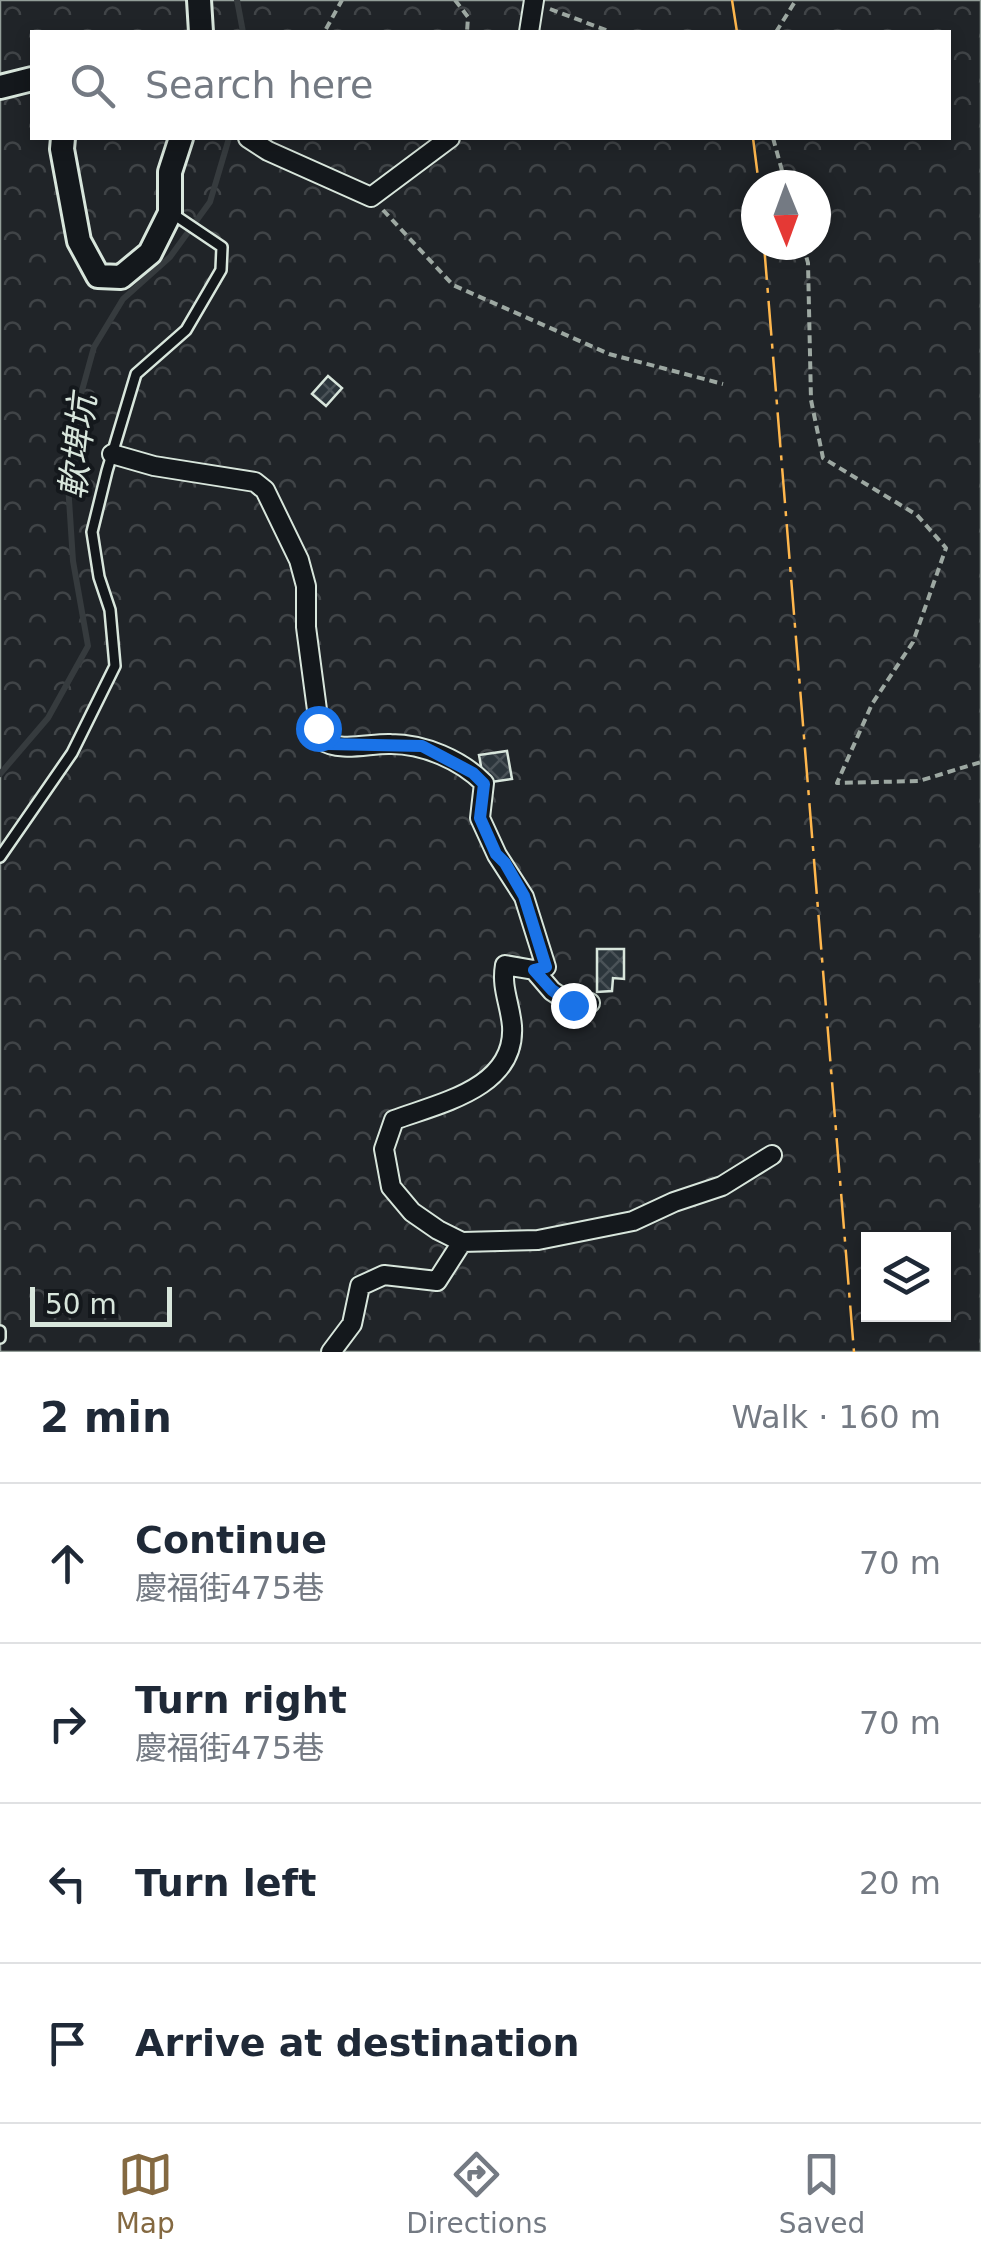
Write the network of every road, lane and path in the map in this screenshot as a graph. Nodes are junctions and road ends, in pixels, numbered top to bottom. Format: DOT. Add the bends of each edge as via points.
graph roads {
  1 [pos="199,0"];
  2 [pos="342,0"];
  3 [pos="455,0"];
  4 [pos="796,0"];
  5 [pos="534,1"];
  6 [pos="326,29"];
  7 [pos="201,30"];
  8 [pos="468,30"];
  9 [pos="529,30"];
  10 [pos="607,30"];
  11 [pos="777,30"];
  12 [pos="30,79"];
  13 [pos="0,87"];
  14 [pos="63,140"];
  15 [pos="181,140"];
  16 [pos="251,140"];
  17 [pos="447,140"];
  18 [pos="774,140"];
  19 [pos="782,170"];
  20 [pos="370,197"];
  21 [pos="170,213"];
  22 [pos="808,260"];
  23 [pos="722,384"];
  24 [pos="112,454"];
  25 [pos="981,762"];
  26 [pos="0,857"];
  27 [pos="534,970"];
  28 [pos="590,1003"];
  29 [pos="772,1155"];
  30 [pos="462,1242"];
  31 [pos="331,1352"];
  1 -- 7 [label="street"];
  2 -- 6 [label="path"];
  3 -- 8 [label="path" via="468,17"];
  4 -- 11 [label="path"];
  5 -- 9 [label="street"];
  5 -- 10 [label="path"];
  12 -- 13 [label="street"];
  14 -- 21 [label="street" via="79,241 98,276 121,278 150,253"];
  15 -- 21 [label="street" via="170,172"];
  16 -- 20 [label="street"];
  17 -- 20 [label="street"];
  18 -- 19 [label="path"];
  20 -- 23 [label="path" via="453,286 610,354"];
  21 -- 24 [label="lane" via="222,247 220,270 186,330 136,374"];
  22 -- 25 [label="path" via="811,400 823,458 917,515 946,548 914,642 872,704 837,783 919,782"];
  24 -- 26 [label="lane" via="92,532 115,666 72,753"];
  24 -- 27 [label="street" via="255,482 266,490 306,586 321,740 422,746 484,784 480,818 524,896 546,967"];
  27 -- 28 [label="street" via="573,1005"];
  27 -- 30 [label="street" via="506,964 502,984 512,1028 506,1060 477,1089 394,1120 384,1149 391,1186 412,1212"];
  29 -- 30 [label="street" via="722,1186 633,1221 538,1240"];
  30 -- 31 [label="street" via="436,1282 384,1274 360,1286 352,1324"];
}
